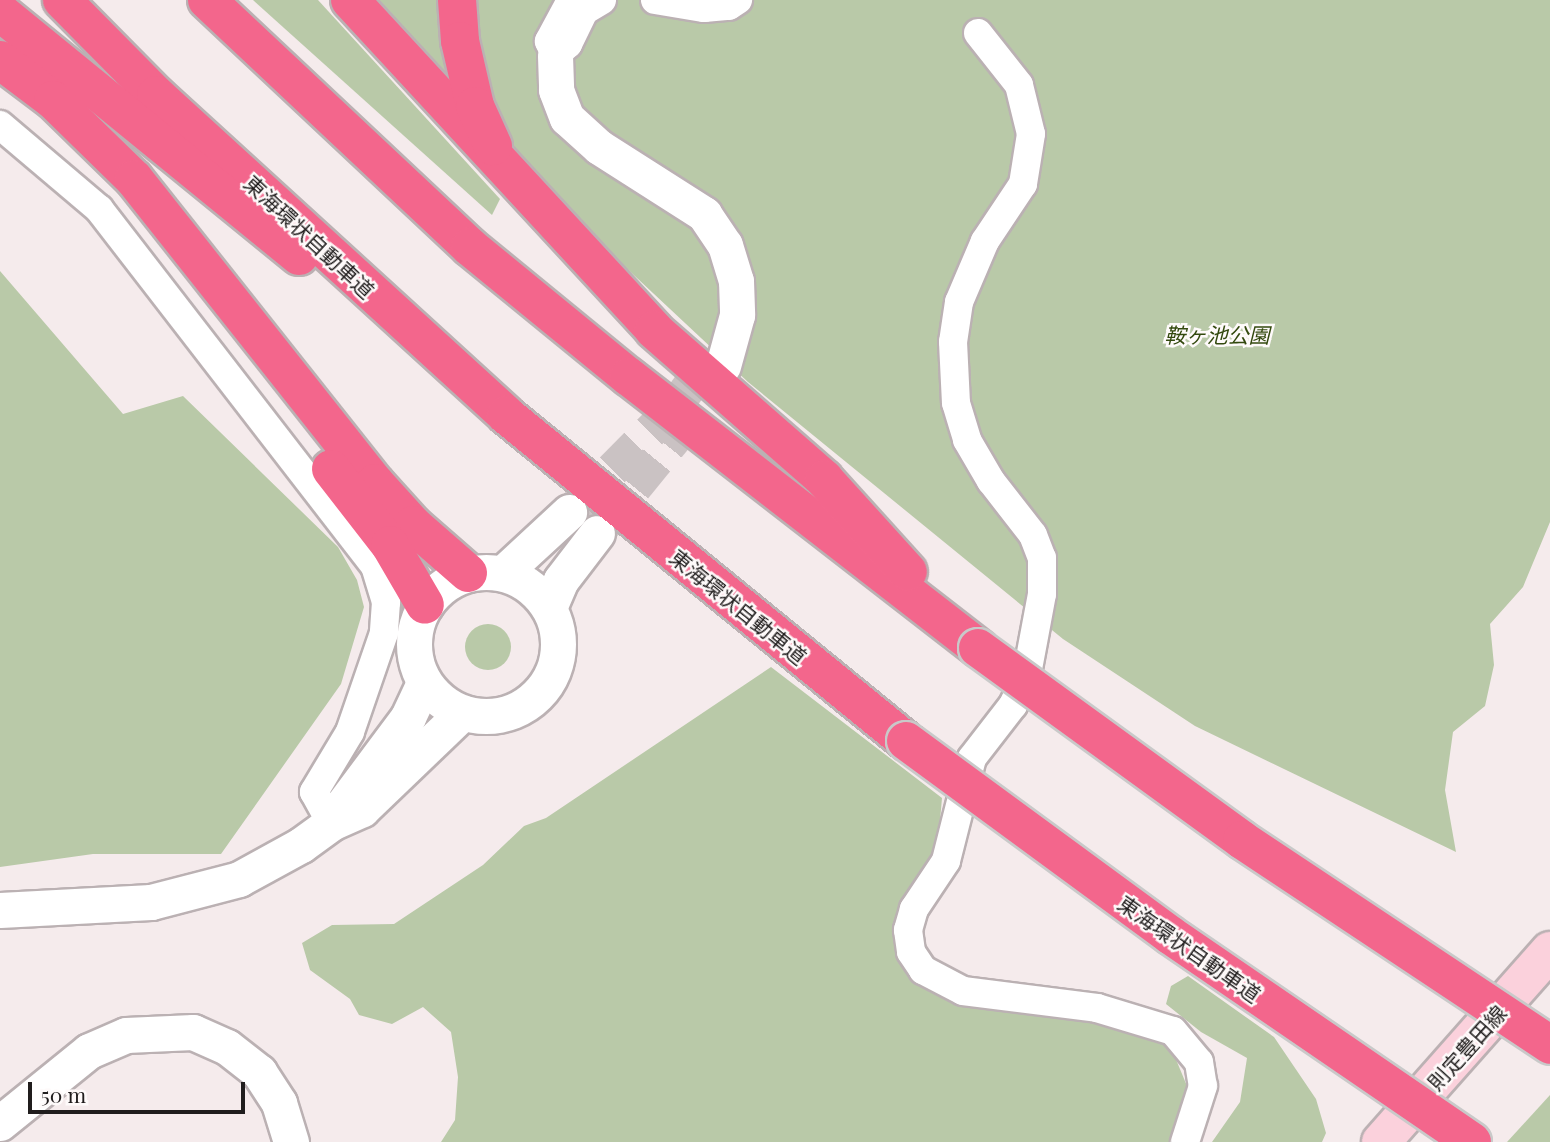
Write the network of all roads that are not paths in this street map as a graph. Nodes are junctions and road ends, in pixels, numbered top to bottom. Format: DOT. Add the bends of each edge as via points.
graph roads {
  1 [pos="62,0"];
  2 [pos="207,0"];
  3 [pos="350,0"];
  4 [pos="457,0"];
  5 [pos="571,0"];
  6 [pos="602,0"];
  7 [pos="655,0"];
  8 [pos="738,0"];
  9 [pos="0,12"];
  10 [pos="978,33"];
  11 [pos="555,56"];
  12 [pos="0,61"];
  13 [pos="0,89"];
  14 [pos="0,125"];
  15 [pos="536,206"];
  16 [pos="717,361"];
  17 [pos="506,415"];
  18 [pos="569,512"];
  19 [pos="597,533"];
  20 [pos="486,573"];
  21 [pos="425,605"];
  22 [pos="550,608"];
  23 [pos="978,648"];
  24 [pos="424,683"];
  25 [pos="462,713"];
  26 [pos="331,822"];
  27 [pos="0,910"];
  28 [pos="1550,951"];
  29 [pos="1550,1045"];
  30 [pos="0,1123"];
  31 [pos="291,1142"];
  32 [pos="1185,1142"];
  33 [pos="1381,1142"];
  34 [pos="1472,1142"];
  1 -- 17 [label="highway, 東海環状自動車道" via="156,95"];
  2 -- 23 [label="highway" via="470,247 629,377"];
  3 -- 15 [label="highway"];
  4 -- 15 [label="highway" via="460,41 475,106 499,160"];
  5 -- 11 [label="street" via="549,41"];
  6 -- 11 [label="street" via="584,11 568,44"];
  7 -- 8 [label="street" via="705,8 729,6"];
  9 -- 17 [label="highway" via="222,197"];
  10 -- 32 [label="street" via="1019,85 1031,134 1023,184 985,241 959,302 953,342 956,403 967,440 991,481 1033,535 1042,558 1042,594 1027,674 1013,705 972,758 946,861 914,909 908,930 911,952 923,971 962,991 1097,1008 1173,1031 1199,1062 1203,1086"];
  11 -- 16 [label="street" via="556,90 567,118 599,147 704,214 725,245 736,281 737,315"];
  12 -- 20 [label="highway" via="53,100 134,179 413,525"];
  13 -- 21 [label="highway" via="61,139 138,226 390,545"];
  14 -- 26 [label="street" via="99,209 375,566 386,602 384,633 350,732 314,792"];
  15 -- 23 [label="highway" via="654,330 824,479"];
  17 -- 34 [label="highway, 東海環状自動車道, bridge" via="906,741 1170,936"];
  18 -- 20 [label="street"];
  19 -- 22 [label="street" via="561,580"];
  20 -- 21 [label="street" via="451,580"];
  20 -- 22 [label="street" via="537,592"];
  21 -- 24 [label="street" via="413,644"];
  22 -- 25 [label="street" via="558,650 542,690 505,714"];
  23 -- 29 [label="highway, bridge" via="1242,840"];
  24 -- 25 [label="street" via="440,701"];
  24 -- 26 [label="street" via="408,717"];
  25 -- 26 [label="street" via="362,809"];
  26 -- 27 [label="street" via="271,863 200,891 95,907"];
  28 -- 33 [label="main road, 則定豊田線"];
  30 -- 31 [label="street" via="89,1051 126,1035 193,1032 227,1047 259,1072 279,1103"];
}
